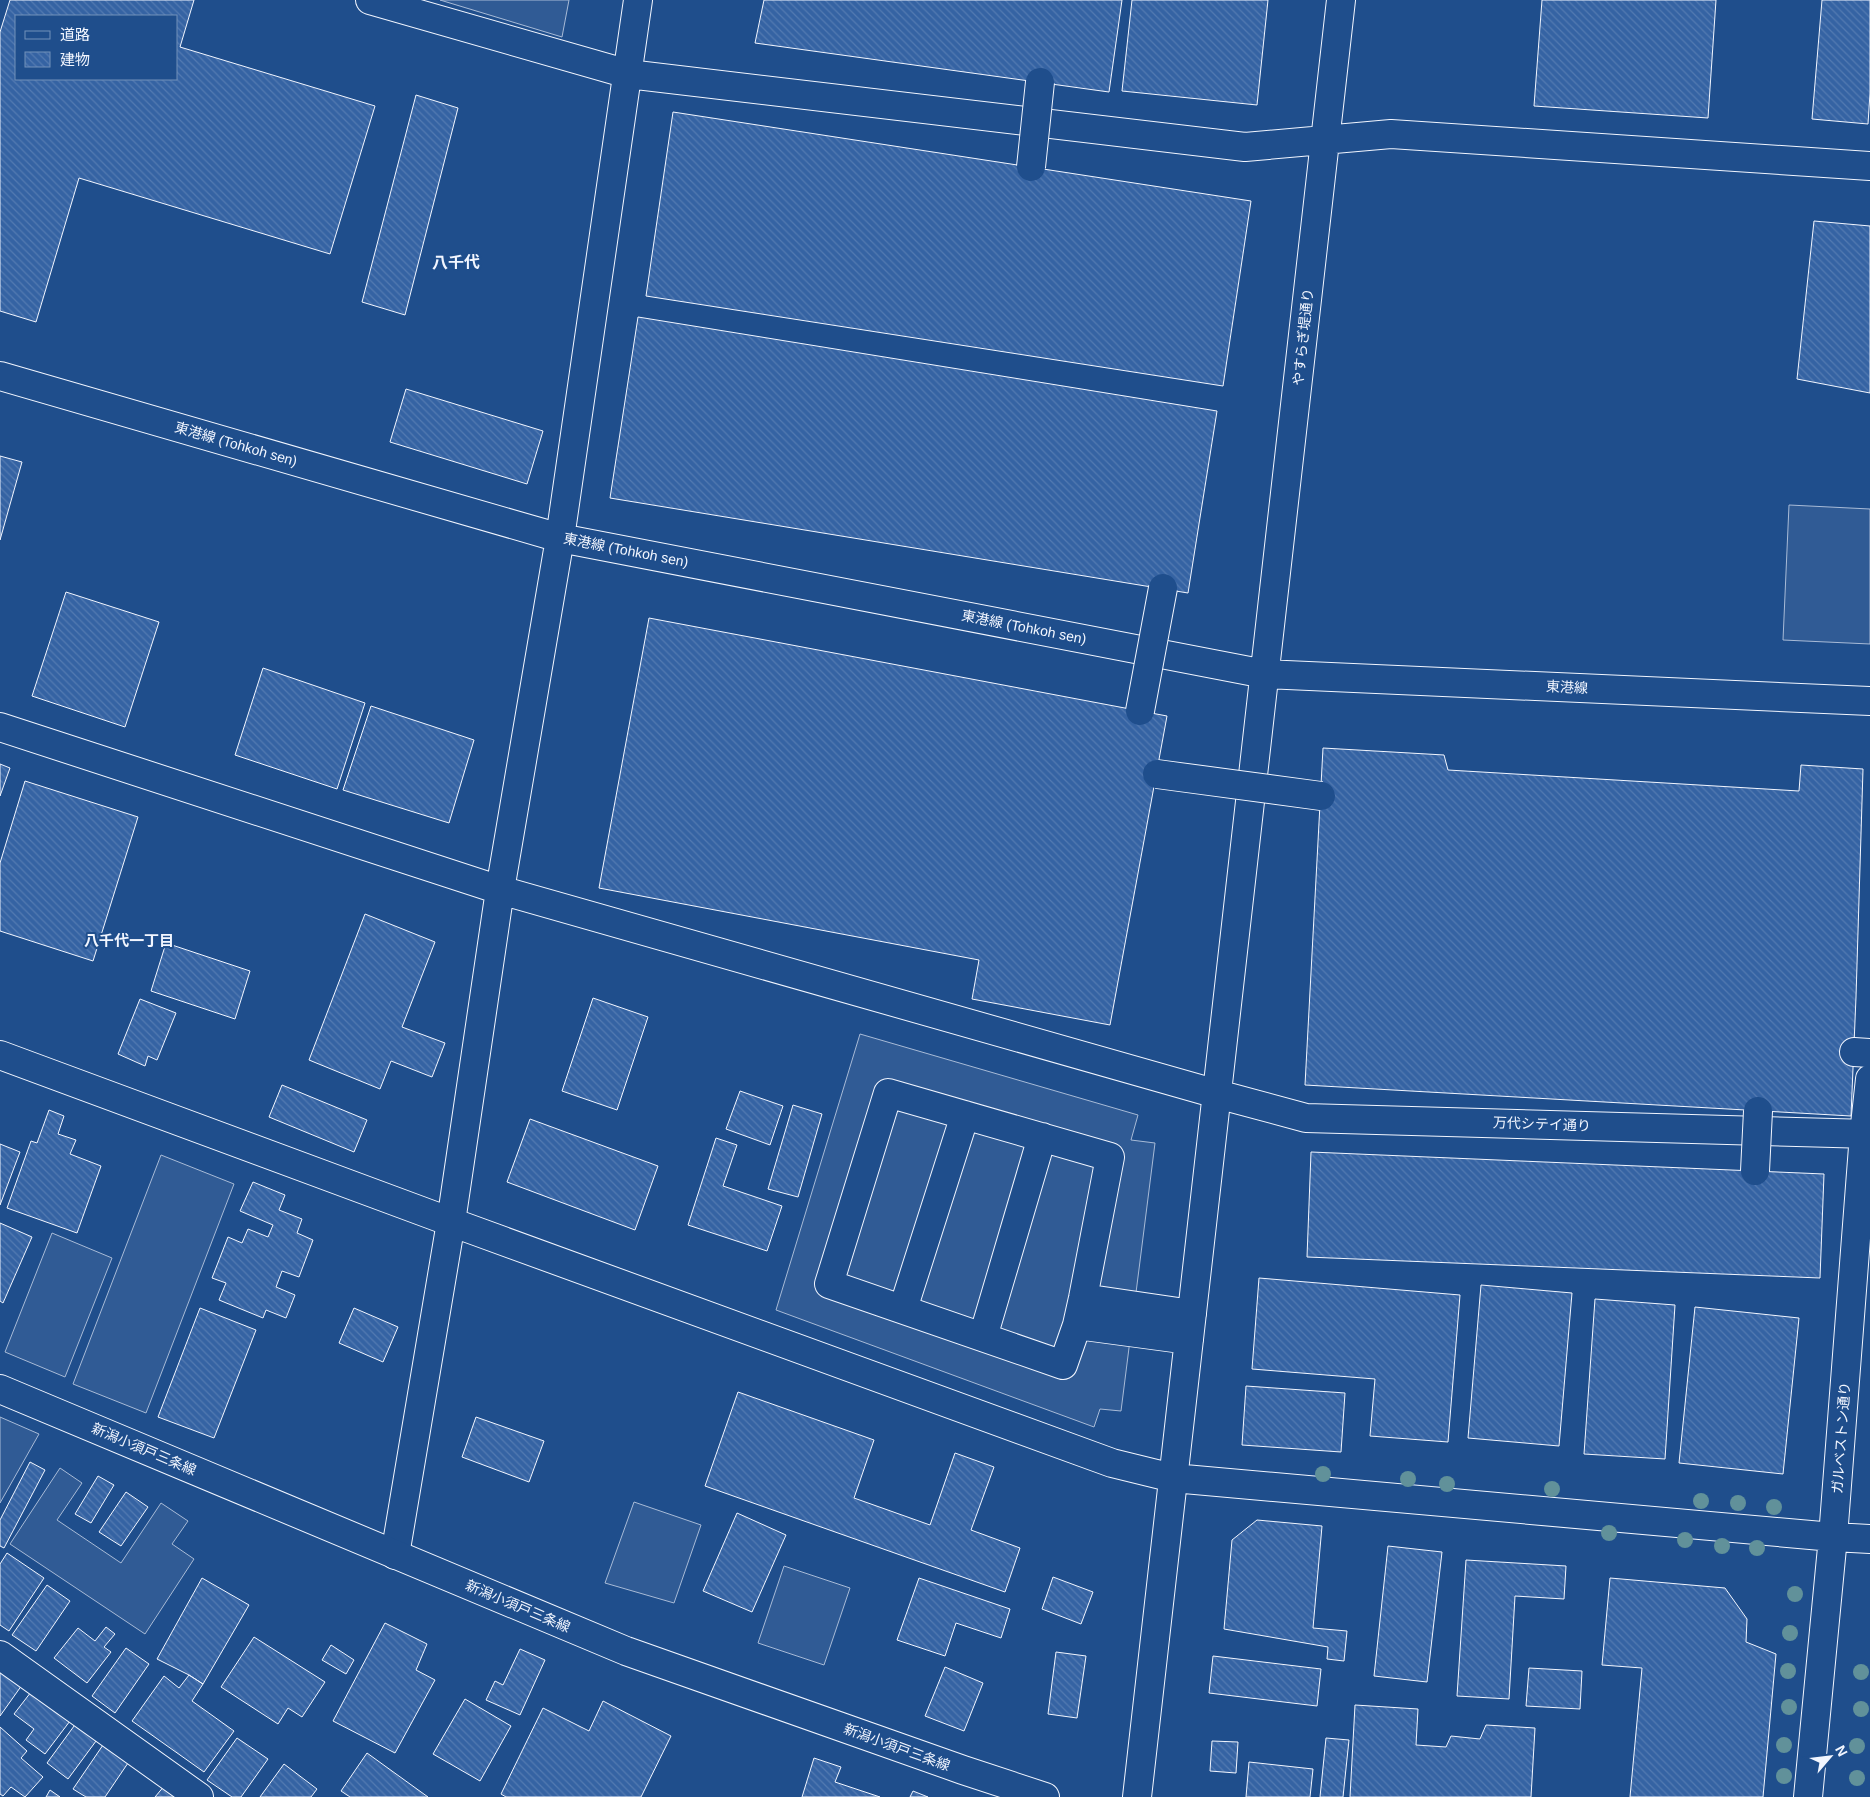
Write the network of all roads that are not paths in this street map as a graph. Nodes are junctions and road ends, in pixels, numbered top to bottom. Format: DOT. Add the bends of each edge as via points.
graph roads {
  1 [pos="370,0"];
  2 [pos="638,0"];
  3 [pos="1341,0"];
  4 [pos="628,74"];
  5 [pos="1040,82"];
  6 [pos="1325,139"];
  7 [pos="1870,166"];
  8 [pos="1030,167"];
  9 [pos="0,376"];
  10 [pos="560,538"];
  11 [pos="1163,588"];
  12 [pos="1265,674"];
  13 [pos="1870,701"];
  14 [pos="1140,711"];
  15 [pos="0,727"];
  16 [pos="1157,774"];
  17 [pos="1321,796"];
  18 [pos="500,890"];
  19 [pos="0,1055"];
  20 [pos="1870,1079"];
  21 [pos="1217,1094"];
  22 [pos="1758,1111"];
  23 [pos="965,1115"];
  24 [pos="1867,1134"];
  25 [pos="1042,1137"];
  26 [pos="1755,1171"];
  27 [pos="451,1222"];
  28 [pos="1083,1298"];
  29 [pos="903,1309"];
  30 [pos="1077,1325"];
  31 [pos="1190,1327"];
  32 [pos="983,1337"];
  33 [pos="0,1389"];
  34 [pos="1173,1478"];
  35 [pos="1833,1537"];
  36 [pos="1870,1539"];
  37 [pos="395,1555"];
  38 [pos="0,1655"];
  39 [pos="199,1797"];
  40 [pos="1045,1797"];
  41 [pos="1136,1797"];
  42 [pos="1808,1797"];
  1 -- 4 [label="street"];
  2 -- 4 [label="street"];
  3 -- 6 [label="street, やすらぎ堤通り"];
  4 -- 6 [label="street" via="1245,147"];
  4 -- 10 [label="street"];
  5 -- 8 [label="street, bridge"];
  6 -- 7 [label="street" via="1391,134"];
  6 -- 12 [label="street, やすらぎ堤通り"];
  9 -- 10 [label="street, 東港線 (Tohkoh sen)"];
  10 -- 12 [label="street, 東港線 (Tohkoh sen)"];
  10 -- 18 [label="street"];
  11 -- 14 [label="street, bridge"];
  12 -- 13 [label="street, 東港線"];
  12 -- 21 [label="street, やすらぎ堤通り"];
  15 -- 18 [label="street, 万代シテイ通り"];
  16 -- 17 [label="street, bridge"];
  18 -- 21 [label="street, 万代シテイ通り"];
  18 -- 27 [label="street"];
  19 -- 27 [label="street"];
  20 -- 24 [label="street, ガルベストン通り"];
  21 -- 24 [label="street, 万代シテイ通り" via="1306,1118"];
  21 -- 31 [label="street, やすらぎ堤通り"];
  22 -- 26 [label="street, bridge"];
  23 -- 25 [label="street"];
  23 -- 29 [label="street"];
  23 -- 29 [label="street" via="888,1093 829,1284"];
  24 -- 35 [label="street, ガルベストン通り"];
  25 -- 28 [label="street" via="1110,1157"];
  25 -- 32 [label="street"];
  27 -- 34 [label="street" via="1112,1463"];
  27 -- 37 [label="street"];
  28 -- 30 [label="street"];
  28 -- 31 [label="street"];
  29 -- 32 [label="street"];
  30 -- 31 [label="street"];
  30 -- 32 [label="street" via="1063,1365"];
  31 -- 34 [label="street, やすらぎ堤通り"];
  33 -- 37 [label="street, 新潟小須戸三条線"];
  34 -- 35 [label="street"];
  34 -- 41 [label="street, やすらぎ堤通り"];
  35 -- 36 [label="street"];
  35 -- 42 [label="street, ガルベストン通り"];
  37 -- 40 [label="street, 新潟小須戸三条線" via="626,1651"];
  38 -- 39 [label="street"];
}
